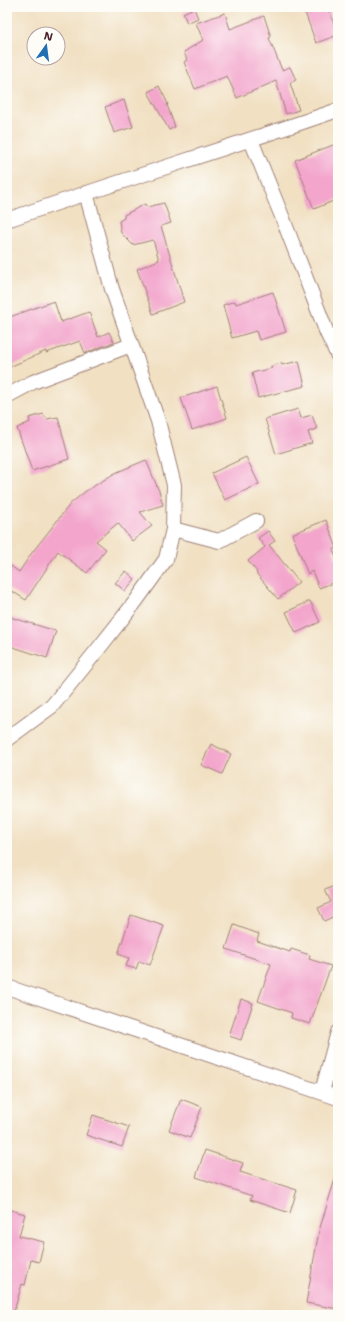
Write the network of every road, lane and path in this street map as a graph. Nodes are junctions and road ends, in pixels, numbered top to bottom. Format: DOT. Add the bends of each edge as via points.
graph roads {
  1 [pos="338,110"];
  2 [pos="251,140"];
  3 [pos="86,192"];
  4 [pos="7,220"];
  5 [pos="131,345"];
  6 [pos="338,356"];
  7 [pos="7,396"];
  8 [pos="256,521"];
  9 [pos="174,529"];
  10 [pos="7,739"];
  11 [pos="7,987"];
  12 [pos="338,1032"];
  13 [pos="322,1092"];
  14 [pos="338,1098"];
  1 -- 2 [label="street"];
  2 -- 3 [label="street"];
  2 -- 6 [label="street"];
  3 -- 4 [label="street"];
  3 -- 5 [label="street" via="112,289"];
  5 -- 7 [label="street" via="33,382"];
  5 -- 9 [label="street" via="158,421 174,485"];
  8 -- 9 [label="street" via="218,541"];
  9 -- 10 [label="street" via="166,559 104,642 52,706"];
  11 -- 13 [label="street"];
  12 -- 13 [label="street"];
  13 -- 14 [label="street"];
}
